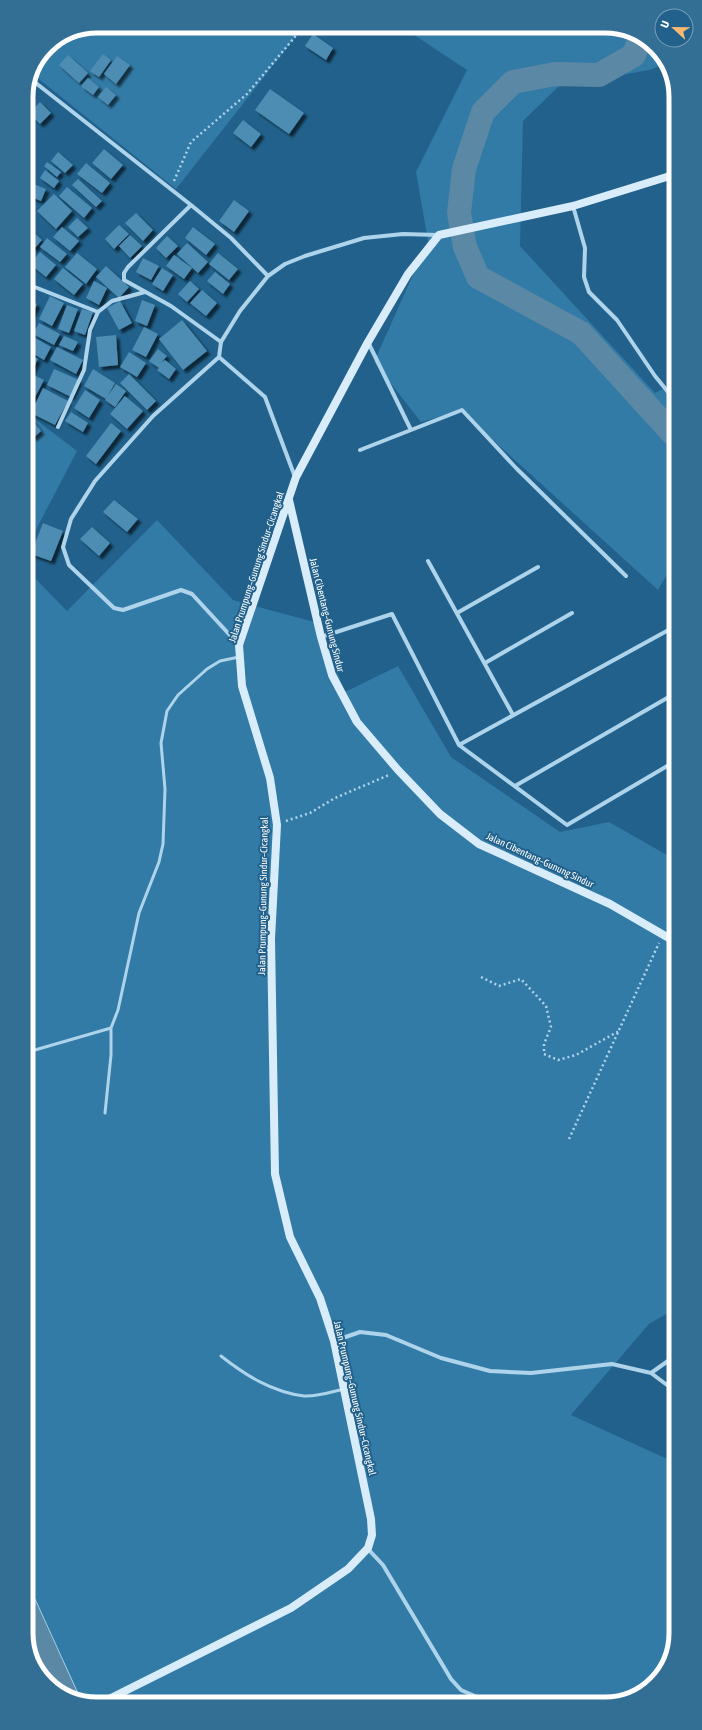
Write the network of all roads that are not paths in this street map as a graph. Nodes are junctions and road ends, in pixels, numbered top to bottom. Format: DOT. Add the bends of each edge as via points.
graph roads {
  1 [pos="35,82"];
  2 [pos="669,176"];
  3 [pos="191,205"];
  4 [pos="573,206"];
  5 [pos="439,235"];
  6 [pos="268,276"];
  7 [pos="33,286"];
  8 [pos="145,292"];
  9 [pos="98,312"];
  10 [pos="221,342"];
  11 [pos="368,342"];
  12 [pos="219,357"];
  13 [pos="669,393"];
  14 [pos="58,427"];
  15 [pos="411,430"];
  16 [pos="360,450"];
  17 [pos="296,477"];
  18 [pos="289,500"];
  19 [pos="428,561"];
  20 [pos="538,567"];
  21 [pos="626,576"];
  22 [pos="457,612"];
  23 [pos="572,613"];
  24 [pos="669,630"];
  25 [pos="321,637"];
  26 [pos="239,645"];
  27 [pos="239,657"];
  28 [pos="485,664"];
  29 [pos="669,697"];
  30 [pos="513,715"];
  31 [pos="459,745"];
  32 [pos="669,765"];
  33 [pos="516,786"];
  34 [pos="669,938"];
  35 [pos="111,1028"];
  36 [pos="33,1051"];
  37 [pos="105,1113"];
  38 [pos="334,1341"];
  39 [pos="221,1356"];
  40 [pos="669,1360"];
  41 [pos="651,1373"];
  42 [pos="669,1386"];
  43 [pos="344,1389"];
  44 [pos="368,1548"];
  45 [pos="113,1697"];
  46 [pos="477,1697"];
  1 -- 3 [label="street"];
  2 -- 4 [label="main road"];
  3 -- 6 [label="street" via="231,238"];
  3 -- 8 [label="street" via="124,273 124,280"];
  4 -- 5 [label="main road"];
  4 -- 13 [label="street" via="586,248 584,277 589,292 617,320"];
  5 -- 6 [label="street" via="403,234 364,238 304,256 285,264"];
  5 -- 11 [label="main road, Jalan Prumpung–Gunung Sindur–Cicangkal" via="408,274"];
  6 -- 10 [label="street" via="240,311"];
  7 -- 9 [label="street"];
  8 -- 9 [label="street" via="112,301"];
  8 -- 10 [label="street" via="171,306"];
  9 -- 14 [label="street" via="90,330 84,370"];
  10 -- 12 [label="street"];
  11 -- 15 [label="street"];
  11 -- 17 [label="main road, Jalan Prumpung–Gunung Sindur–Cicangkal"];
  12 -- 17 [label="street" via="265,397"];
  12 -- 26 [label="street" via="153,416 95,481 71,519 63,547 69,565 114,608 123,610 181,590 192,594"];
  15 -- 16 [label="street"];
  15 -- 21 [label="street" via="462,410 516,468"];
  17 -- 18 [label="main road, Jalan Prumpung–Gunung Sindur–Cicangkal"];
  18 -- 25 [label="main road, Jalan Cibentang–Gunung Sindur"];
  18 -- 26 [label="main road, Jalan Prumpung–Gunung Sindur–Cicangkal"];
  19 -- 22 [label="street"];
  20 -- 22 [label="street"];
  22 -- 28 [label="street"];
  23 -- 28 [label="street"];
  24 -- 30 [label="street"];
  25 -- 31 [label="street" via="392,614"];
  25 -- 34 [label="main road, Jalan Cibentang–Gunung Sindur" via="332,675 357,722 440,814 479,844 610,904"];
  26 -- 27 [label="main road, Jalan Prumpung–Gunung Sindur–Cicangkal"];
  27 -- 35 [label="lane" via="220,661 207,669 178,695 167,711 161,743 165,789 163,844 159,862 139,913 118,1010"];
  27 -- 38 [label="main road, Jalan Prumpung–Gunung Sindur–Cicangkal" via="242,686 270,778 277,825 271,939 275,1174 290,1237 320,1298"];
  28 -- 30 [label="street"];
  29 -- 33 [label="street"];
  30 -- 31 [label="street"];
  31 -- 33 [label="street"];
  32 -- 33 [label="street" via="567,825"];
  35 -- 36 [label="lane"];
  35 -- 37 [label="lane"];
  38 -- 41 [label="street" via="360,1332 386,1335 441,1358 490,1371 531,1373 612,1364"];
  38 -- 43 [label="main road, Jalan Prumpung–Gunung Sindur–Cicangkal"];
  39 -- 43 [label="lane" via="244,1375 276,1389 305,1396"];
  40 -- 41 [label="street"];
  41 -- 42 [label="street"];
  43 -- 44 [label="main road, Jalan Prumpung–Gunung Sindur–Cicangkal" via="371,1519 372,1535"];
  44 -- 45 [label="main road" via="348,1569 291,1608"];
  44 -- 46 [label="street" via="383,1565 450,1679 461,1690"];
}
